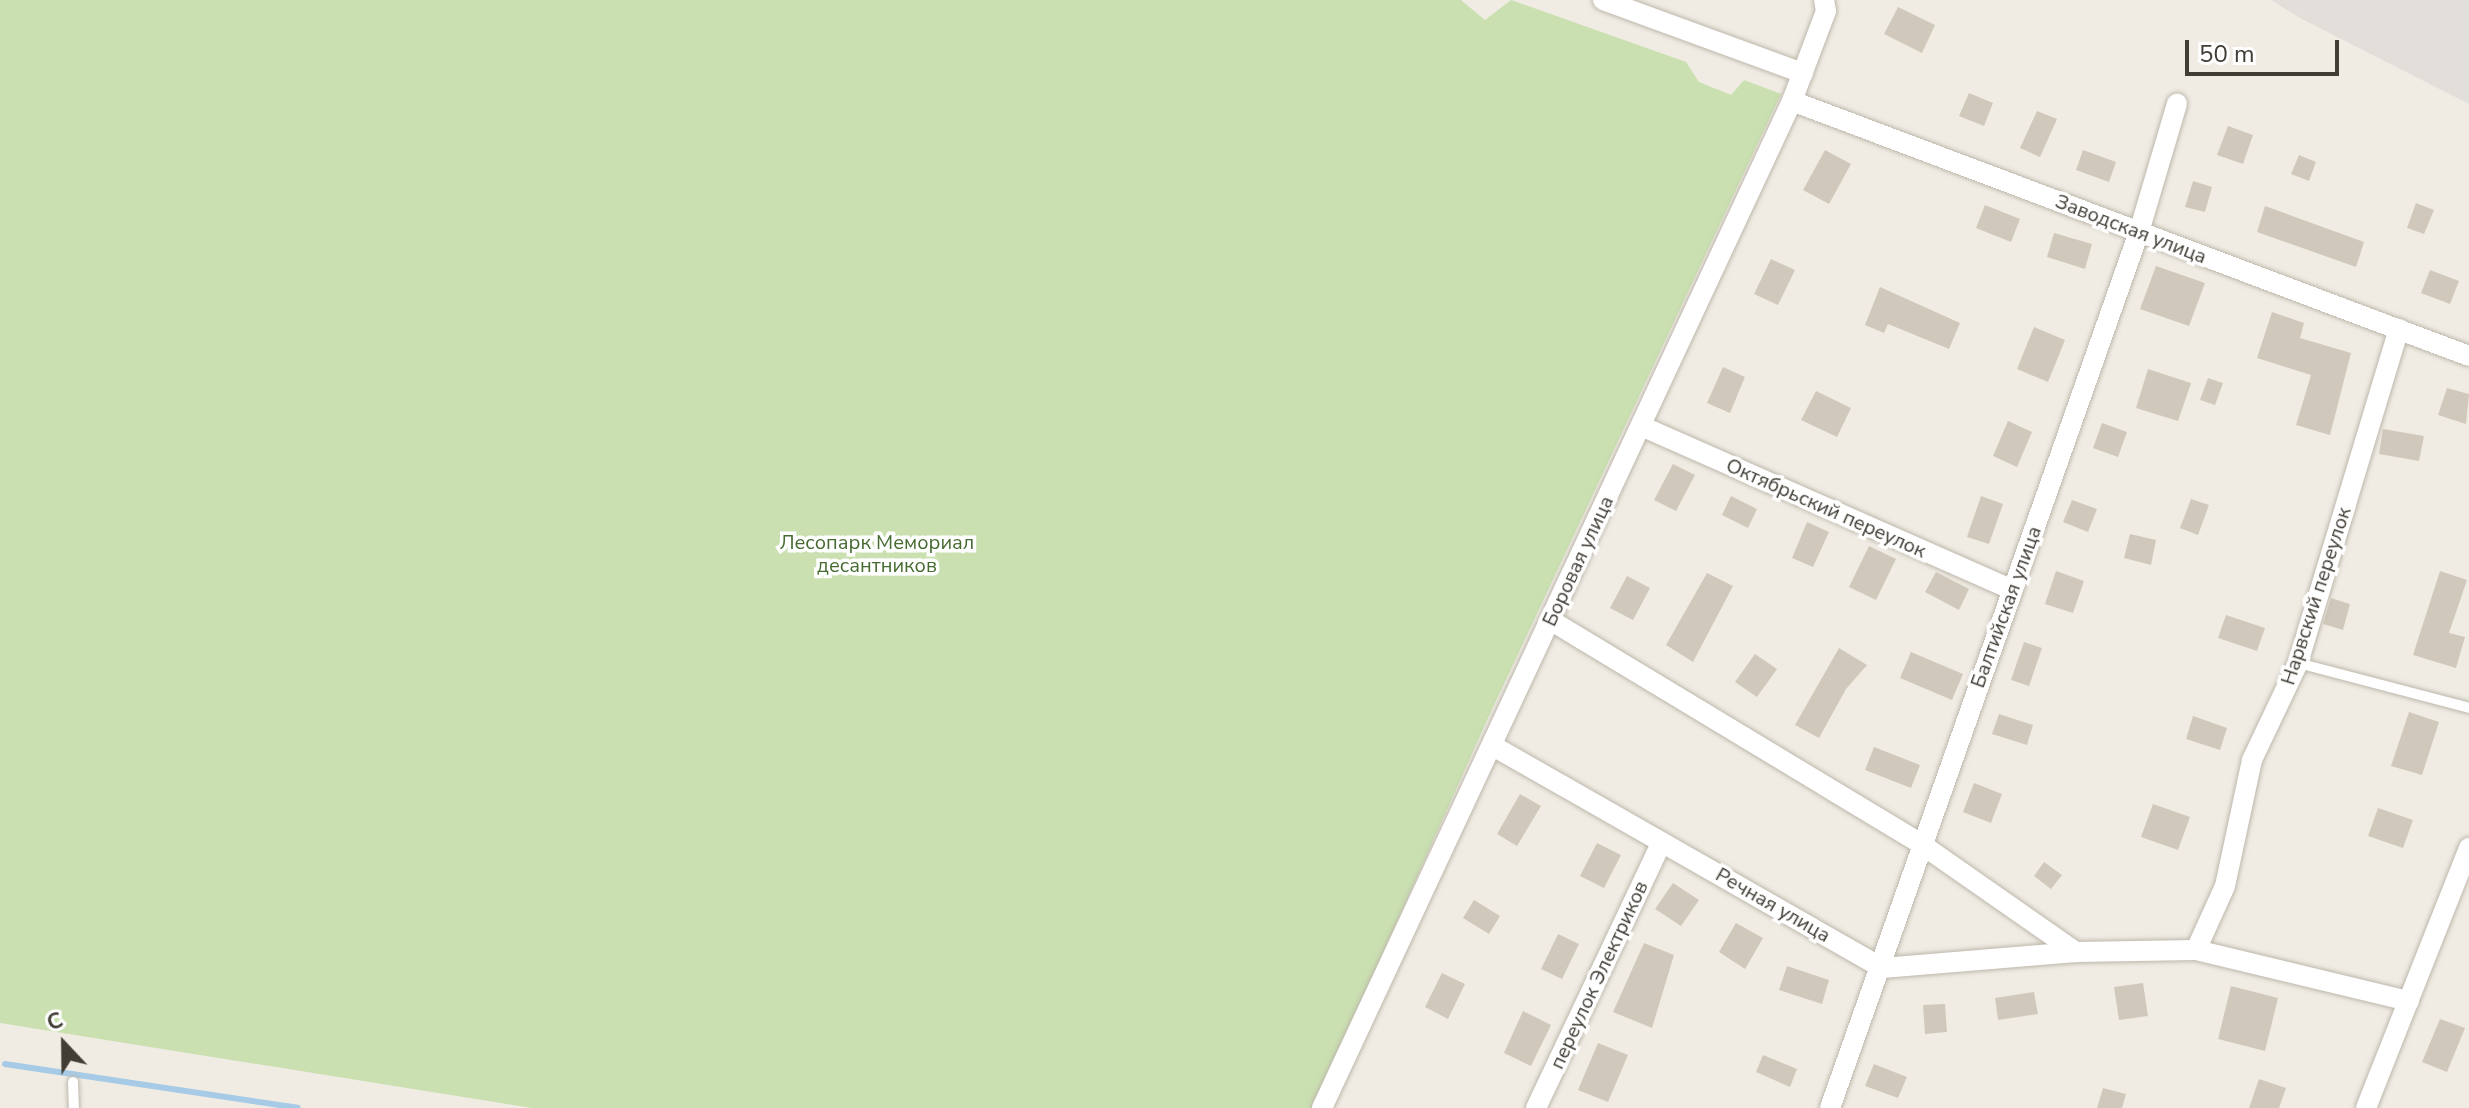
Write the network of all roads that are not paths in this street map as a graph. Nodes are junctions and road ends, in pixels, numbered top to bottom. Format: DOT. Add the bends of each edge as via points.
graph roads {
  1 [pos="1603,0"];
  2 [pos="1825,5"];
  3 [pos="1803,73"];
  4 [pos="1792,101"];
  5 [pos="2177,104"];
  6 [pos="2139,232"];
  7 [pos="2399,329"];
  8 [pos="2469,356"];
  9 [pos="1641,426"];
  10 [pos="2012,590"];
  11 [pos="1550,620"];
  12 [pos="2298,663"];
  13 [pos="2469,708"];
  14 [pos="1493,746"];
  15 [pos="1662,842"];
  16 [pos="1921,844"];
  17 [pos="2469,848"];
  18 [pos="2196,950"];
  19 [pos="2076,952"];
  20 [pos="1882,968"];
  21 [pos="2409,1001"];
  22 [pos="73,1082"];
  23 [pos="74,1108"];
  24 [pos="1322,1108"];
  25 [pos="1536,1108"];
  26 [pos="1830,1108"];
  27 [pos="2366,1108"];
  1 -- 3 [label="street"];
  2 -- 3 [label="street, Боровая улица"];
  3 -- 4 [label="street, Боровая улица"];
  4 -- 6 [label="street, Заводская улица"];
  4 -- 9 [label="street, Боровая улица"];
  5 -- 6 [label="street, Балтийская улица"];
  6 -- 7 [label="street, Заводская улица"];
  6 -- 10 [label="street, Балтийская улица"];
  7 -- 8 [label="street, Заводская улица"];
  7 -- 12 [label="street, Нарвский переулок"];
  9 -- 10 [label="street, Октябрьский переулок"];
  9 -- 11 [label="street, Боровая улица"];
  10 -- 16 [label="street, Балтийская улица"];
  11 -- 14 [label="street, Боровая улица"];
  11 -- 16 [label="street"];
  12 -- 13 [label="lane"];
  12 -- 18 [label="street, Нарвский переулок" via="2252,760 2225,886"];
  14 -- 15 [label="street, Речная улица"];
  14 -- 24 [label="street, Боровая улица"];
  15 -- 20 [label="street, Речная улица"];
  15 -- 25 [label="street, переулок Электриков"];
  16 -- 19 [label="street"];
  16 -- 20 [label="street, Балтийская улица"];
  17 -- 21 [label="street"];
  18 -- 19 [label="street"];
  18 -- 21 [label="street"];
  19 -- 20 [label="street"];
  20 -- 26 [label="street, Балтийская улица"];
  21 -- 27 [label="street"];
  22 -- 23 [label="lane"];
}
